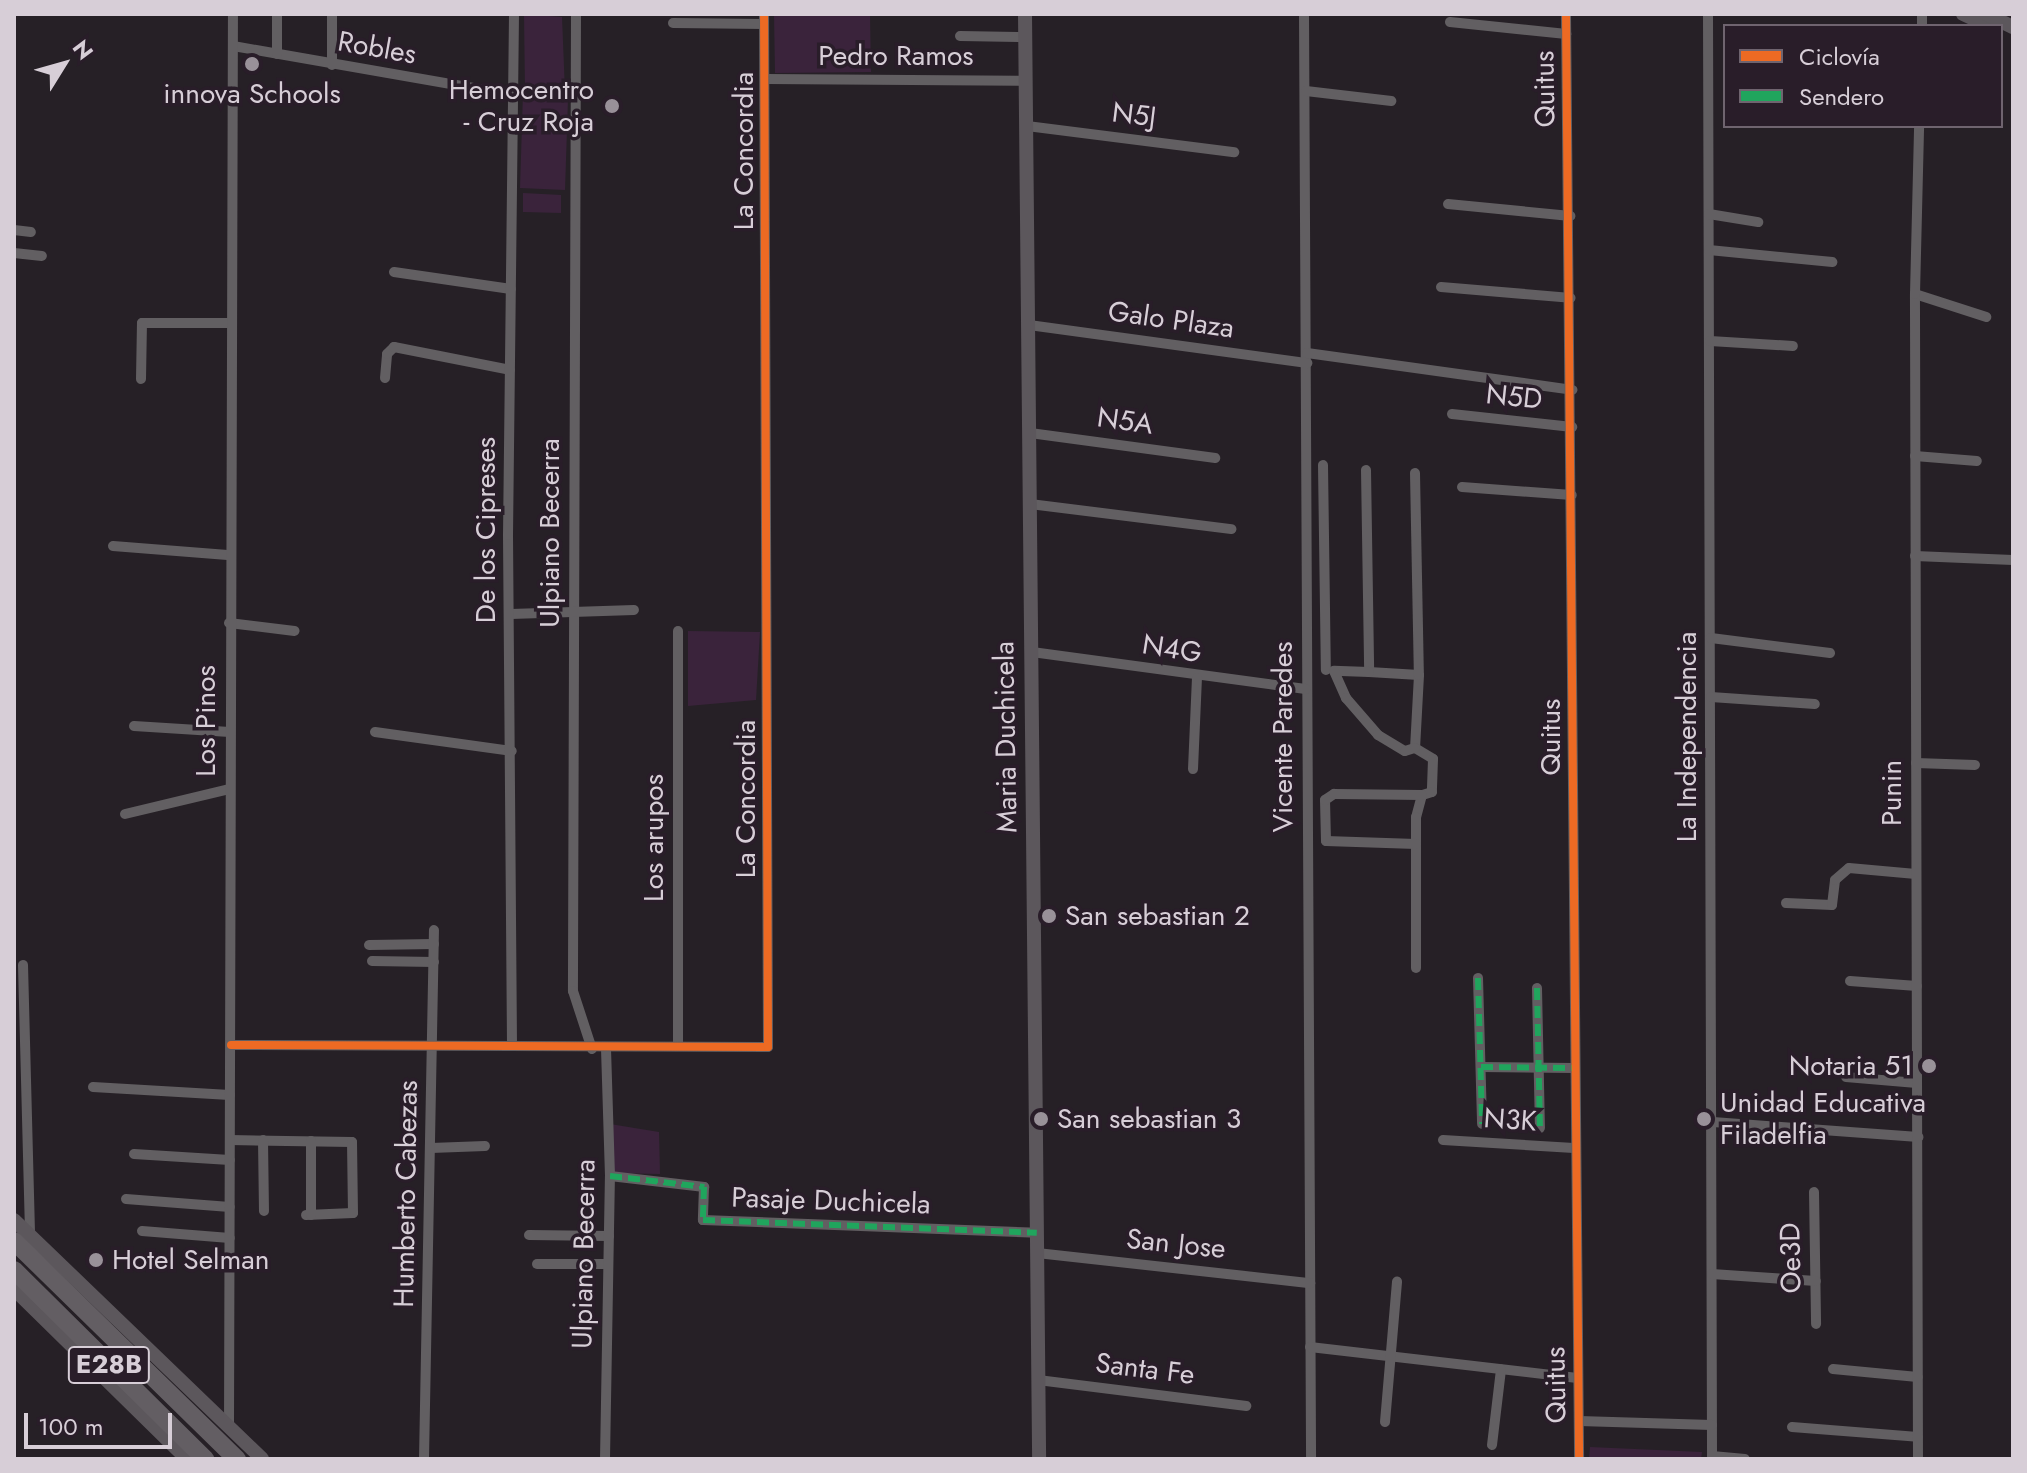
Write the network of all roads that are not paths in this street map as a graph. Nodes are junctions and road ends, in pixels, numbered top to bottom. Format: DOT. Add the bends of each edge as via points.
graph roads {
  1 [pos="233,14"];
  2 [pos="277,14"];
  3 [pos="332,14"];
  4 [pos="514,14"];
  5 [pos="576,14"];
  6 [pos="1025,14"];
  7 [pos="1304,14"];
  8 [pos="1566,14"];
  9 [pos="1708,14"];
  10 [pos="1963,14"];
  11 [pos="1986,14"];
  12 [pos="764,19"];
  13 [pos="1450,22"];
  14 [pos="673,23"];
  15 [pos="2002,24"];
  16 [pos="1566,34"];
  17 [pos="960,36"];
  18 [pos="1026,37"];
  19 [pos="233,46"];
  20 [pos="277,54"];
  21 [pos="332,65"];
  22 [pos="766,79"];
  23 [pos="1026,81"];
  24 [pos="1306,91"];
  25 [pos="513,95"];
  26 [pos="1391,101"];
  27 [pos="1027,126"];
  28 [pos="1919,128"];
  29 [pos="1234,152"];
  30 [pos="1448,204"];
  31 [pos="1709,214"];
  32 [pos="1570,216"];
  33 [pos="1758,222"];
  34 [pos="14,230"];
  35 [pos="31,232"];
  36 [pos="1709,250"];
  37 [pos="14,253"];
  38 [pos="42,256"];
  39 [pos="1832,262"];
  40 [pos="394,272"];
  41 [pos="1441,287"];
  42 [pos="511,289"];
  43 [pos="1915,294"];
  44 [pos="1571,298"];
  45 [pos="1986,317"];
  46 [pos="231,323"];
  47 [pos="1029,325"];
  48 [pos="1710,341"];
  49 [pos="1793,346"];
  50 [pos="1307,358"];
  51 [pos="510,370"];
  52 [pos="385,378"];
  53 [pos="141,379"];
  54 [pos="1572,390"];
  55 [pos="1452,414"];
  56 [pos="1572,427"];
  57 [pos="1030,433"];
  58 [pos="1915,456"];
  59 [pos="1215,458"];
  60 [pos="1977,461"];
  61 [pos="1323,465"];
  62 [pos="1366,470"];
  63 [pos="1415,473"];
  64 [pos="1462,487"];
  65 [pos="1572,495"];
  66 [pos="1030,504"];
  67 [pos="1231,529"];
  68 [pos="113,546"];
  69 [pos="228,555"];
  70 [pos="1915,556"];
  71 [pos="2013,560"];
  72 [pos="634,610"];
  73 [pos="574,612"];
  74 [pos="511,614"];
  75 [pos="229,623"];
  76 [pos="295,631"];
  77 [pos="678,631"];
  78 [pos="1711,638"];
  79 [pos="1032,652"];
  80 [pos="1830,653"];
  81 [pos="1306,669"];
  82 [pos="1330,670"];
  83 [pos="1369,672"];
  84 [pos="1419,675"];
  85 [pos="1197,678"];
  86 [pos="1306,689"];
  87 [pos="1711,697"];
  88 [pos="1815,704"];
  89 [pos="134,726"];
  90 [pos="230,732"];
  91 [pos="375,732"];
  92 [pos="1415,748"];
  93 [pos="512,751"];
  94 [pos="1916,763"];
  95 [pos="1975,765"];
  96 [pos="1193,769"];
  97 [pos="230,789"];
  98 [pos="1422,795"];
  99 [pos="125,814"];
  100 [pos="1416,844"];
  101 [pos="1916,874"];
  102 [pos="1786,903"];
  103 [pos="434,930"];
  104 [pos="434,944"];
  105 [pos="369,945"];
  106 [pos="372,961"];
  107 [pos="434,962"];
  108 [pos="23,965"];
  109 [pos="1416,968"];
  110 [pos="1478,978"];
  111 [pos="1850,981"];
  112 [pos="1917,986"];
  113 [pos="1537,988"];
  114 [pos="434,1044"];
  115 [pos="231,1045"];
  116 [pos="512,1045"];
  117 [pos="678,1046"];
  118 [pos="592,1049"];
  119 [pos="606,1049"];
  120 [pos="1481,1067"];
  121 [pos="1539,1067"];
  122 [pos="1574,1068"];
  123 [pos="1846,1077"];
  124 [pos="1917,1083"];
  125 [pos="93,1087"];
  126 [pos="230,1095"];
  127 [pos="1713,1122"];
  128 [pos="1482,1124"];
  129 [pos="1540,1128"];
  130 [pos="1918,1137"];
  131 [pos="230,1140"];
  132 [pos="263,1140"];
  133 [pos="1443,1140"];
  134 [pos="311,1141"];
  135 [pos="485,1146"];
  136 [pos="431,1148"];
  137 [pos="1574,1148"];
  138 [pos="134,1154"];
  139 [pos="230,1160"];
  140 [pos="610,1176"];
  141 [pos="1814,1192"];
  142 [pos="126,1199"];
  143 [pos="230,1207"];
  144 [pos="264,1211"];
  145 [pos="14,1220"];
  146 [pos="142,1231"];
  147 [pos="1037,1233"];
  148 [pos="529,1235"];
  149 [pos="609,1236"];
  150 [pos="22,1238"];
  151 [pos="230,1238"];
  152 [pos="1037,1253"];
  153 [pos="537,1264"];
  154 [pos="608,1264"];
  155 [pos="14,1270"];
  156 [pos="1712,1274"];
  157 [pos="48,1275"];
  158 [pos="1816,1281"];
  159 [pos="1397,1282"];
  160 [pos="1310,1283"];
  161 [pos="14,1289"];
  162 [pos="51,1305"];
  163 [pos="91,1315"];
  164 [pos="1816,1324"];
  165 [pos="1310,1347"];
  166 [pos="1394,1358"];
  167 [pos="1833,1369"];
  168 [pos="1501,1370"];
  169 [pos="1918,1377"];
  170 [pos="1577,1378"];
  171 [pos="1038,1380"];
  172 [pos="1246,1406"];
  173 [pos="1579,1421"];
  174 [pos="1385,1422"];
  175 [pos="1712,1425"];
  176 [pos="229,1427"];
  177 [pos="1792,1427"];
  178 [pos="1918,1437"];
  179 [pos="1492,1445"];
  180 [pos="1712,1458"];
  181 [pos="187,1459"];
  182 [pos="205,1459"];
  183 [pos="237,1459"];
  184 [pos="262,1459"];
  185 [pos="424,1459"];
  186 [pos="605,1459"];
  187 [pos="1039,1459"];
  188 [pos="1311,1459"];
  189 [pos="1579,1459"];
  190 [pos="1745,1459"];
  191 [pos="1918,1459"];
  1 -- 19 [label="street, Los Pinos"];
  2 -- 20 [label="street"];
  3 -- 21 [label="street"];
  4 -- 25 [label="street, De los Cipreses"];
  5 -- 73 [label="street, Ulpiano Becerra"];
  6 -- 18 [label="main road, Maria Duchicela"];
  7 -- 24 [label="street, Vicente Paredes"];
  8 -- 16 [label="street, Quitus"];
  9 -- 31 [label="street, La Independencia"];
  10 -- 15 [label="main road"];
  11 -- 15 [label="main road"];
  12 -- 14 [label="street"];
  12 -- 22 [label="street, La Concordia"];
  13 -- 16 [label="street"];
  16 -- 32 [label="street, Quitus"];
  17 -- 18 [label="street"];
  18 -- 23 [label="main road, Maria Duchicela"];
  19 -- 20 [label="street, Robles"];
  19 -- 46 [label="street, Los Pinos"];
  20 -- 21 [label="street, Robles"];
  21 -- 25 [label="street, Robles"];
  22 -- 23 [label="street, Pedro Ramos"];
  22 -- 117 [label="street, La Concordia" via="768,1047"];
  23 -- 27 [label="main road, Maria Duchicela"];
  24 -- 26 [label="street"];
  24 -- 50 [label="street, Vicente Paredes"];
  25 -- 42 [label="street, De los Cipreses"];
  27 -- 29 [label="street, N5J"];
  27 -- 47 [label="main road, Maria Duchicela"];
  28 -- 43 [label="street, Punin"];
  30 -- 32 [label="street"];
  31 -- 33 [label="street"];
  31 -- 36 [label="street, La Independencia"];
  32 -- 44 [label="street, Quitus"];
  34 -- 35 [label="street"];
  36 -- 39 [label="street"];
  36 -- 48 [label="street, La Independencia"];
  37 -- 38 [label="street"];
  40 -- 42 [label="street"];
  41 -- 44 [label="street"];
  42 -- 51 [label="street, De los Cipreses"];
  43 -- 45 [label="street"];
  43 -- 58 [label="street, Punin"];
  44 -- 54 [label="street, Quitus"];
  46 -- 53 [label="street" via="142,323"];
  46 -- 69 [label="street, Los Pinos"];
  47 -- 50 [label="street, Galo Plaza"];
  47 -- 57 [label="main road, Maria Duchicela"];
  48 -- 49 [label="street"];
  48 -- 78 [label="street, La Independencia"];
  50 -- 54 [label="street, Galo Plaza"];
  50 -- 81 [label="street, Vicente Paredes"];
  51 -- 52 [label="street" via="394,347 387,354"];
  51 -- 74 [label="street, De los Cipreses"];
  54 -- 56 [label="street, Quitus"];
  55 -- 56 [label="street, N5D"];
  56 -- 65 [label="street, Quitus"];
  57 -- 59 [label="street, N5A"];
  57 -- 66 [label="main road, Maria Duchicela"];
  58 -- 60 [label="street"];
  58 -- 70 [label="street, Punin"];
  61 -- 82 [label="street"];
  62 -- 83 [label="street"];
  63 -- 84 [label="street"];
  64 -- 65 [label="street"];
  65 -- 122 [label="street, Quitus"];
  66 -- 67 [label="street"];
  66 -- 79 [label="main road, Maria Duchicela"];
  68 -- 69 [label="street"];
  69 -- 75 [label="street, Los Pinos"];
  70 -- 71 [label="street"];
  70 -- 94 [label="street, Punin"];
  72 -- 73 [label="street"];
  73 -- 74 [label="street"];
  73 -- 118 [label="street, Ulpiano Becerra" via="573,991"];
  74 -- 93 [label="street, De los Cipreses"];
  75 -- 76 [label="street"];
  75 -- 90 [label="street, Los Pinos"];
  77 -- 117 [label="street, Los arupos"];
  78 -- 80 [label="street"];
  78 -- 87 [label="street, La Independencia"];
  79 -- 85 [label="street, N4G"];
  79 -- 147 [label="main road, Maria Duchicela"];
  81 -- 82 [label="street"];
  81 -- 86 [label="street, Vicente Paredes"];
  82 -- 83 [label="street"];
  82 -- 92 [label="street" via="1378,735 1405,751"];
  83 -- 84 [label="street"];
  84 -- 92 [label="street"];
  85 -- 86 [label="street, N4G"];
  85 -- 96 [label="street"];
  86 -- 160 [label="street, Vicente Paredes"];
  87 -- 88 [label="street"];
  87 -- 127 [label="street, La Independencia"];
  89 -- 90 [label="street"];
  90 -- 97 [label="street, Los Pinos"];
  91 -- 93 [label="street"];
  92 -- 98 [label="street" via="1433,759 1432,792"];
  93 -- 116 [label="street, De los Cipreses"];
  94 -- 95 [label="street"];
  94 -- 101 [label="street, Punin"];
  97 -- 99 [label="street"];
  97 -- 115 [label="street, Los Pinos"];
  98 -- 100 [label="street"];
  98 -- 100 [label="street" via="1334,794 1325,800 1326,841"];
  100 -- 109 [label="street"];
  101 -- 102 [label="street" via="1849,868 1835,880 1832,905"];
  101 -- 112 [label="street, Punin"];
  103 -- 104 [label="street, Humberto Cabezas"];
  104 -- 105 [label="street"];
  104 -- 107 [label="street, Humberto Cabezas"];
  106 -- 107 [label="street"];
  107 -- 114 [label="street, Humberto Cabezas"];
  108 -- 150 [label="street"];
  110 -- 120 [label="street"];
  111 -- 112 [label="street"];
  112 -- 124 [label="street, Punin"];
  113 -- 121 [label="street"];
  114 -- 115 [label="street, La Concordia"];
  114 -- 116 [label="street, La Concordia"];
  114 -- 136 [label="street, Humberto Cabezas"];
  115 -- 126 [label="street, Los Pinos"];
  116 -- 118 [label="street, La Concordia"];
  117 -- 119 [label="street, La Concordia"];
  118 -- 119 [label="street, La Concordia"];
  119 -- 140 [label="street, Ulpiano Becerra"];
  120 -- 121 [label="street"];
  120 -- 128 [label="street"];
  121 -- 122 [label="street"];
  121 -- 129 [label="street"];
  122 -- 137 [label="street, Quitus"];
  123 -- 124 [label="street"];
  124 -- 130 [label="street, Punin"];
  125 -- 126 [label="street"];
  126 -- 131 [label="street, Los Pinos"];
  127 -- 130 [label="street"];
  127 -- 156 [label="street, La Independencia"];
  130 -- 169 [label="street, Punin"];
  131 -- 132 [label="street"];
  131 -- 139 [label="street, Los Pinos"];
  132 -- 134 [label="street"];
  132 -- 144 [label="street"];
  133 -- 137 [label="street, N3K"];
  134 -- 134 [label="street" via="308,1215 353,1213 352,1142"];
  135 -- 136 [label="street"];
  136 -- 185 [label="street, Humberto Cabezas"];
  137 -- 170 [label="street, Quitus"];
  138 -- 139 [label="street"];
  139 -- 143 [label="street, Los Pinos"];
  140 -- 147 [label="street, Pasaje Duchicela" via="704,1187 703,1220"];
  140 -- 149 [label="street, Ulpiano Becerra"];
  141 -- 158 [label="street, Oe3D"];
  142 -- 143 [label="street"];
  143 -- 151 [label="street, Los Pinos"];
  145 -- 150 [label="main road"];
  146 -- 151 [label="street"];
  147 -- 152 [label="main road, Maria Duchicela"];
  148 -- 149 [label="street"];
  149 -- 154 [label="street, Ulpiano Becerra"];
  150 -- 157 [label="highway, E28B"];
  150 -- 176 [label="main road"];
  151 -- 176 [label="street, Los Pinos"];
  152 -- 160 [label="street, San Jose"];
  152 -- 171 [label="main road, Maria Duchicela"];
  153 -- 154 [label="street"];
  154 -- 186 [label="street, Ulpiano Becerra"];
  155 -- 157 [label="highway" via="41,1289 51,1284"];
  155 -- 162 [label="highway, E28B"];
  156 -- 158 [label="street"];
  156 -- 175 [label="street, La Independencia"];
  157 -- 163 [label="highway, E28B"];
  158 -- 164 [label="street, Oe3D"];
  159 -- 166 [label="street"];
  160 -- 165 [label="street, Vicente Paredes"];
  161 -- 181 [label="main road"];
  162 -- 163 [label="highway" via="50,1293 60,1290"];
  162 -- 182 [label="highway, E28B"];
  163 -- 183 [label="highway, E28B"];
  165 -- 166 [label="street"];
  165 -- 188 [label="street, Vicente Paredes"];
  166 -- 168 [label="street"];
  166 -- 174 [label="street"];
  167 -- 169 [label="street"];
  168 -- 170 [label="street"];
  168 -- 179 [label="street"];
  169 -- 178 [label="street, Punin"];
  170 -- 173 [label="street, Quitus"];
  171 -- 172 [label="street, Santa Fe"];
  171 -- 187 [label="main road, Maria Duchicela"];
  173 -- 175 [label="street"];
  173 -- 189 [label="street, Quitus"];
  175 -- 180 [label="street, La Independencia"];
  176 -- 184 [label="main road"];
  177 -- 178 [label="street"];
  178 -- 191 [label="street, Punin"];
  180 -- 190 [label="street"];
}
